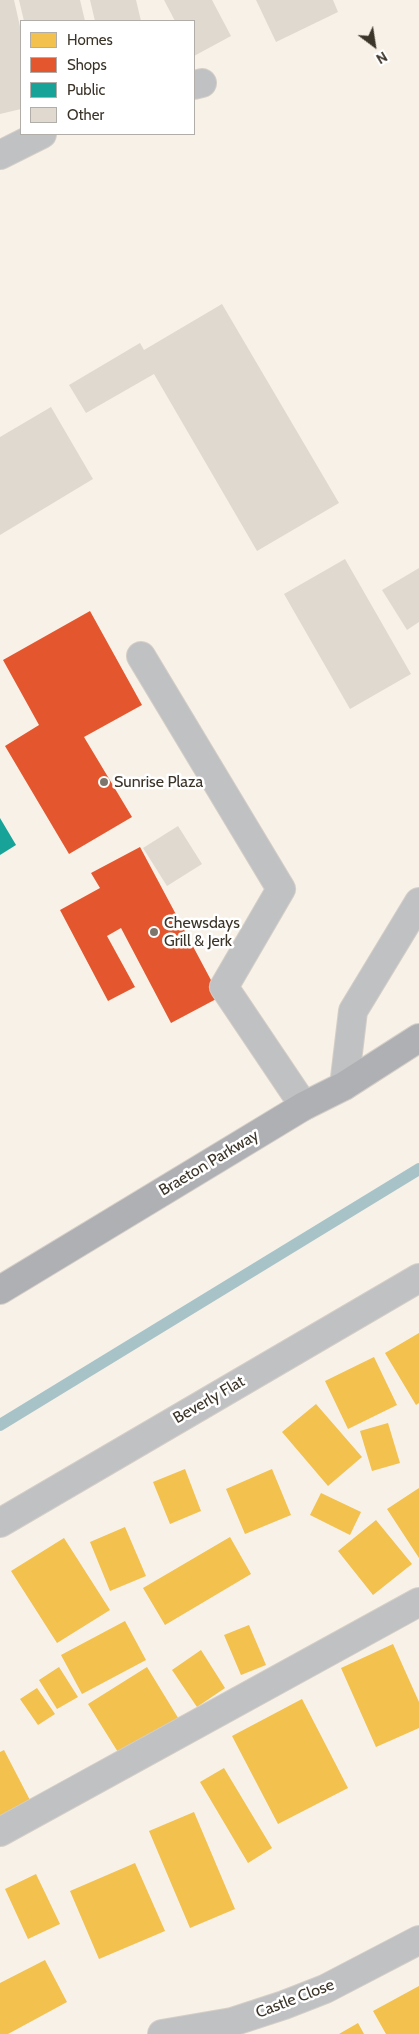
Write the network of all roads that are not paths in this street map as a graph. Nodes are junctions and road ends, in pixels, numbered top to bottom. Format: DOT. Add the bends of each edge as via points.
graph roads {
  1 [pos="40,135"];
  2 [pos="0,155"];
  3 [pos="141,656"];
  4 [pos="419,902"];
  5 [pos="419,1038"];
  6 [pos="344,1086"];
  7 [pos="304,1106"];
  8 [pos="419,1278"];
  9 [pos="0,1290"];
  10 [pos="0,1523"];
  11 [pos="419,1602"];
  12 [pos="0,1832"];
  13 [pos="419,1940"];
  14 [pos="162,2034"];
  1 -- 2 [label="street"];
  3 -- 7 [label="street" via="281,889 224,987"];
  4 -- 6 [label="street" via="353,1011"];
  5 -- 6 [label="main road, Braeton Parkway"];
  6 -- 7 [label="main road, Braeton Parkway"];
  7 -- 9 [label="main road, Braeton Parkway"];
  8 -- 10 [label="street, Beverly Flat"];
  11 -- 12 [label="street"];
  13 -- 14 [label="street, Castle Close" via="326,1989 284,2005 232,2022"];
}
